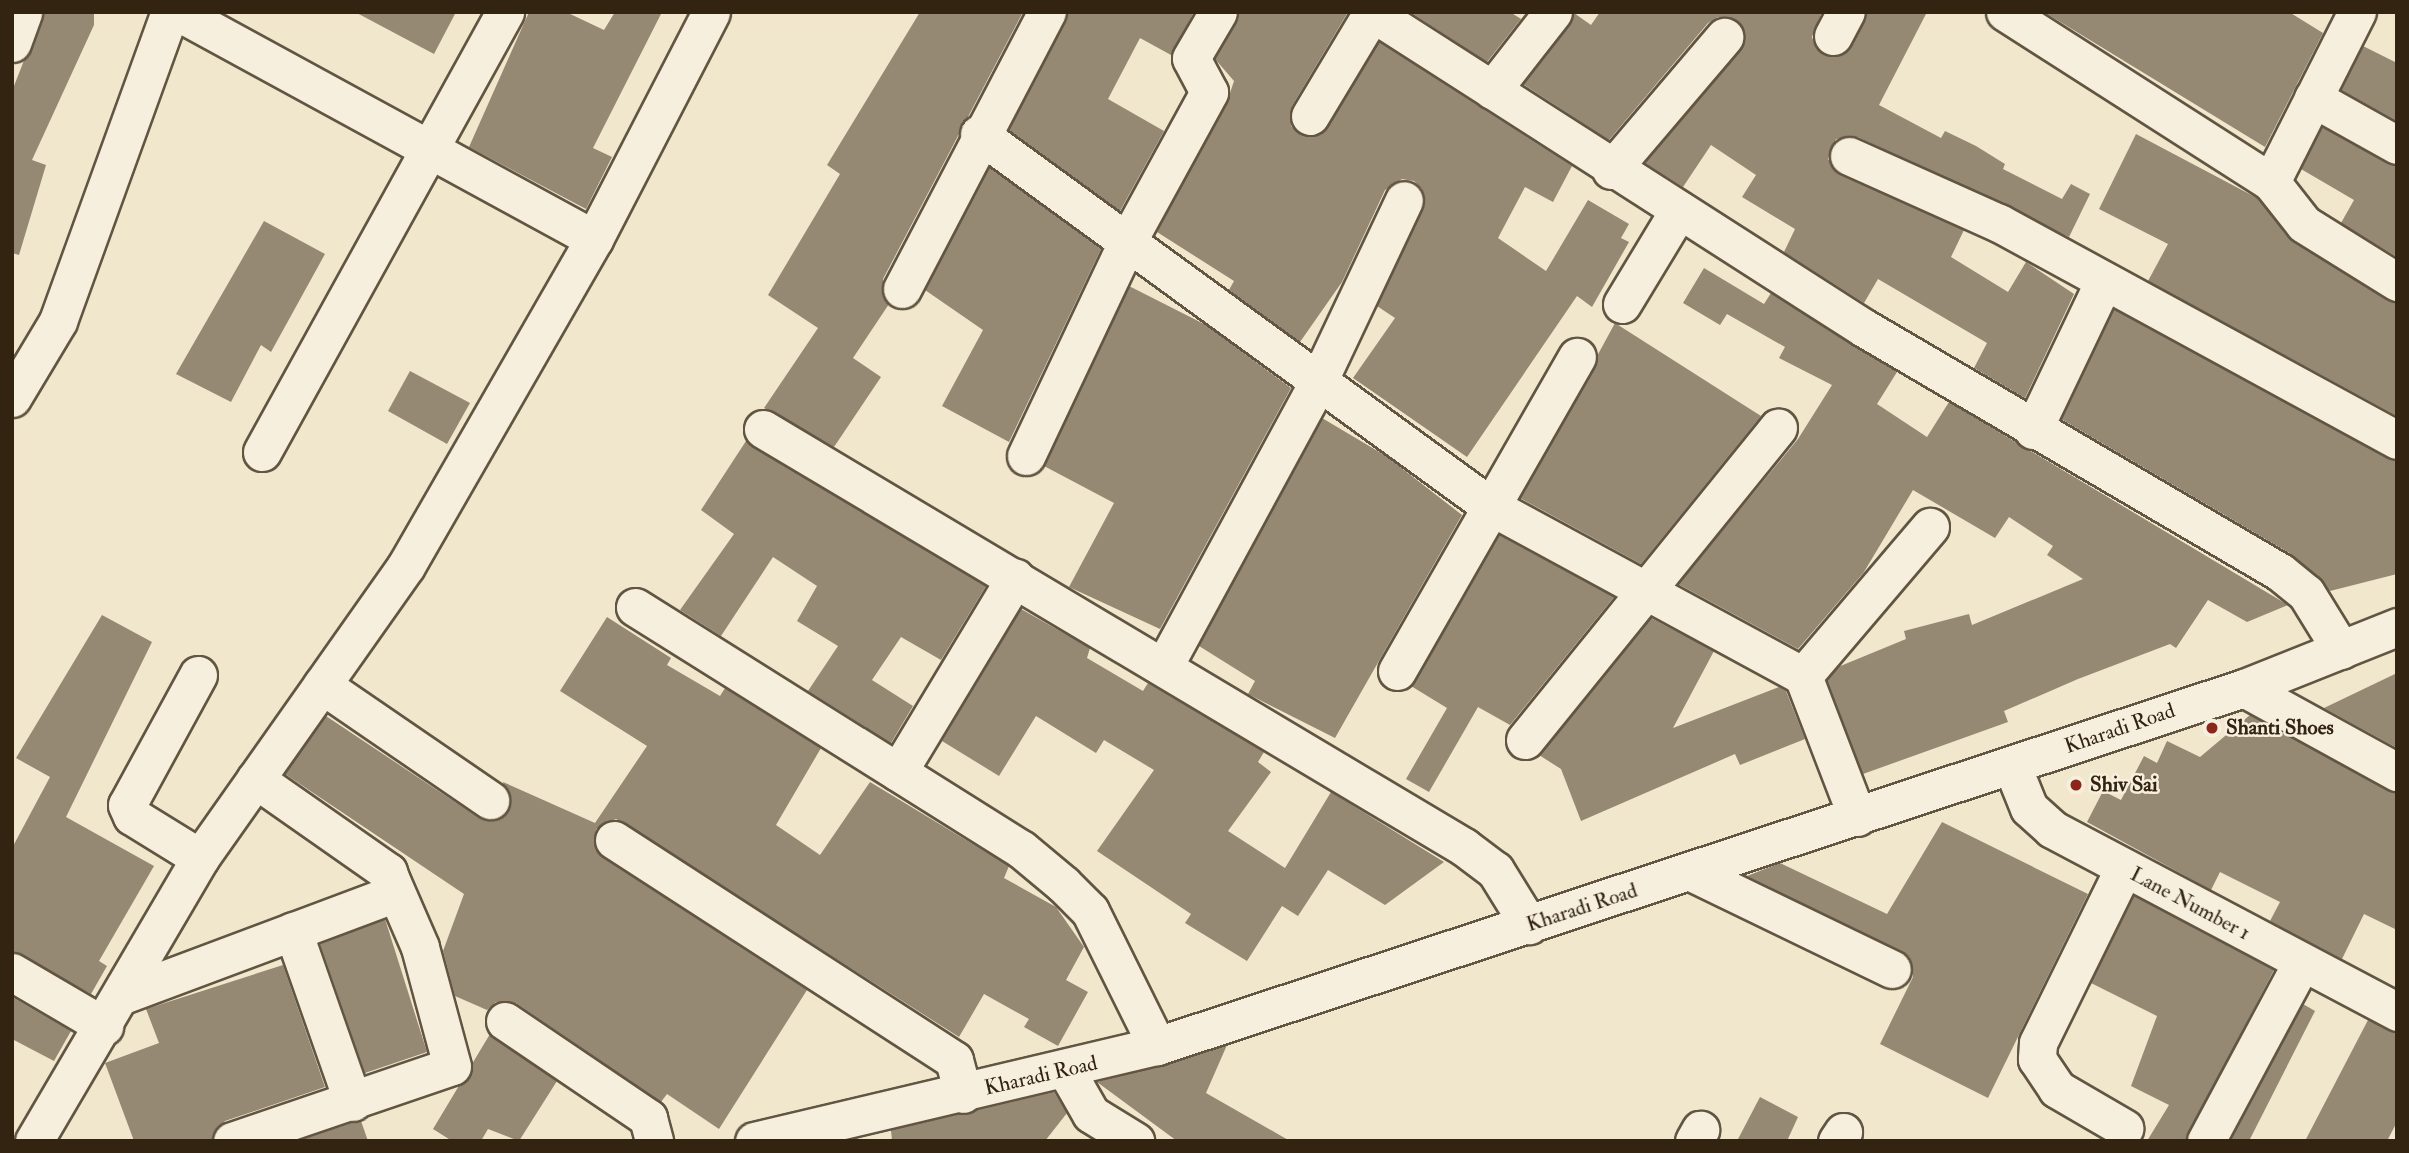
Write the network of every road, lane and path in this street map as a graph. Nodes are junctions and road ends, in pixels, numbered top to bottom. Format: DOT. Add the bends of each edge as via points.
graph roads {
  1 [pos="23,12"];
  2 [pos="170,12"];
  3 [pos="178,12"];
  4 [pos="505,12"];
  5 [pos="711,12"];
  6 [pos="1047,12"];
  7 [pos="1218,12"];
  8 [pos="1553,12"];
  9 [pos="2005,12"];
  10 [pos="1372,13"];
  11 [pos="2344,17"];
  12 [pos="1724,37"];
  13 [pos="12,43"];
  14 [pos="1492,90"];
  15 [pos="2313,97"];
  16 [pos="1310,116"];
  17 [pos="979,134"];
  18 [pos="2397,145"];
  19 [pos="429,149"];
  20 [pos="1849,156"];
  21 [pos="1611,170"];
  22 [pos="2271,182"];
  23 [pos="1404,200"];
  24 [pos="1679,210"];
  25 [pos="594,239"];
  26 [pos="1127,243"];
  27 [pos="2104,281"];
  28 [pos="2397,282"];
  29 [pos="902,289"];
  30 [pos="1622,304"];
  31 [pos="1577,357"];
  32 [pos="18,377"];
  33 [pos="1318,382"];
  34 [pos="763,429"];
  35 [pos="1778,429"];
  36 [pos="2033,429"];
  37 [pos="2397,440"];
  38 [pos="262,452"];
  39 [pos="1026,456"];
  40 [pos="1490,506"];
  41 [pos="1930,527"];
  42 [pos="1015,578"];
  43 [pos="1645,591"];
  44 [pos="635,607"];
  45 [pos="2397,627"];
  46 [pos="2341,650"];
  47 [pos="1164,666"];
  48 [pos="1397,671"];
  49 [pos="198,675"];
  50 [pos="1803,676"];
  51 [pos="322,685"];
  52 [pos="2244,688"];
  53 [pos="1525,740"];
  54 [pos="2012,766"];
  55 [pos="898,772"];
  56 [pos="2397,772"];
  57 [pos="256,779"];
  58 [pos="490,800"];
  59 [pos="1857,817"];
  60 [pos="614,840"];
  61 [pos="200,858"];
  62 [pos="2123,868"];
  63 [pos="1691,872"];
  64 [pos="390,878"];
  65 [pos="1529,926"];
  66 [pos="293,931"];
  67 [pos="2301,964"];
  68 [pos="1892,969"];
  69 [pos="12,972"];
  70 [pos="123,995"];
  71 [pos="2397,1012"];
  72 [pos="505,1021"];
  73 [pos="104,1026"];
  74 [pos="1157,1046"];
  75 [pos="1067,1072"];
  76 [pos="964,1094"];
  77 [pos="353,1102"];
  78 [pos="2124,1128"];
  79 [pos="34,1141"];
  80 [pos="232,1141"];
  81 [pos="654,1141"];
  82 [pos="754,1141"];
  83 [pos="1135,1141"];
  84 [pos="2206,1141"];
  1 -- 13 [label="street"];
  2 -- 32 [label="street" via="58,321"];
  3 -- 19 [label="street"];
  4 -- 19 [label="street"];
  5 -- 25 [label="street"];
  6 -- 17 [label="street"];
  7 -- 26 [label="street" via="1191,58 1209,92"];
  8 -- 14 [label="street"];
  9 -- 22 [label="street"];
  10 -- 14 [label="street"];
  10 -- 16 [label="street"];
  11 -- 15 [label="street"];
  12 -- 21 [label="street"];
  14 -- 21 [label="street"];
  15 -- 18 [label="street"];
  15 -- 22 [label="street"];
  17 -- 26 [label="street"];
  17 -- 29 [label="street"];
  19 -- 25 [label="street"];
  19 -- 38 [label="street"];
  20 -- 27 [label="street" via="1930,187"];
  21 -- 24 [label="street"];
  22 -- 28 [label="street" via="2304,225"];
  23 -- 33 [label="street"];
  24 -- 30 [label="street"];
  24 -- 36 [label="street"];
  25 -- 51 [label="street" via="406,566"];
  26 -- 33 [label="street"];
  26 -- 39 [label="street"];
  27 -- 36 [label="street"];
  27 -- 37 [label="street"];
  31 -- 40 [label="street"];
  33 -- 40 [label="street"];
  33 -- 47 [label="street"];
  34 -- 42 [label="street"];
  35 -- 43 [label="street"];
  36 -- 46 [label="street" via="2280,572 2306,593"];
  40 -- 43 [label="street"];
  40 -- 48 [label="street"];
  41 -- 50 [label="street"];
  42 -- 47 [label="street"];
  42 -- 55 [label="street"];
  43 -- 50 [label="street"];
  43 -- 53 [label="street"];
  44 -- 55 [label="street"];
  45 -- 46 [label="street, Kharadi Road"];
  46 -- 52 [label="street, Kharadi Road"];
  47 -- 65 [label="street" via="1464,847 1494,870"];
  49 -- 61 [label="street" via="127,805 132,816"];
  50 -- 59 [label="street"];
  51 -- 57 [label="street"];
  51 -- 58 [label="street"];
  52 -- 54 [label="street, Kharadi Road"];
  52 -- 56 [label="street"];
  54 -- 59 [label="street, Kharadi Road"];
  54 -- 62 [label="street, Lane Number 1" via="2029,808 2052,829"];
  55 -- 74 [label="street" via="1021,849 1081,902"];
  57 -- 61 [label="street"];
  57 -- 64 [label="street"];
  59 -- 63 [label="street, Kharadi Road"];
  60 -- 76 [label="street" via="954,1060"];
  61 -- 70 [label="street"];
  62 -- 67 [label="street, Lane Number 1"];
  62 -- 78 [label="street" via="2038,1043 2037,1059 2057,1089"];
  63 -- 65 [label="street, Kharadi Road"];
  63 -- 68 [label="street"];
  64 -- 66 [label="street" via="385,897"];
  64 -- 77 [label="street" via="420,947 452,1066"];
  65 -- 74 [label="street, Kharadi Road"];
  66 -- 70 [label="street"];
  66 -- 77 [label="street"];
  67 -- 71 [label="street, Lane Number 1"];
  67 -- 84 [label="street"];
  69 -- 73 [label="street"];
  70 -- 73 [label="street"];
  72 -- 81 [label="street" via="648,1118"];
  73 -- 79 [label="street"];
  74 -- 75 [label="street, Kharadi Road"];
  75 -- 76 [label="street, Kharadi Road"];
  75 -- 83 [label="street" via="1091,1114"];
  76 -- 82 [label="street, Kharadi Road"];
  77 -- 80 [label="street"];
}
